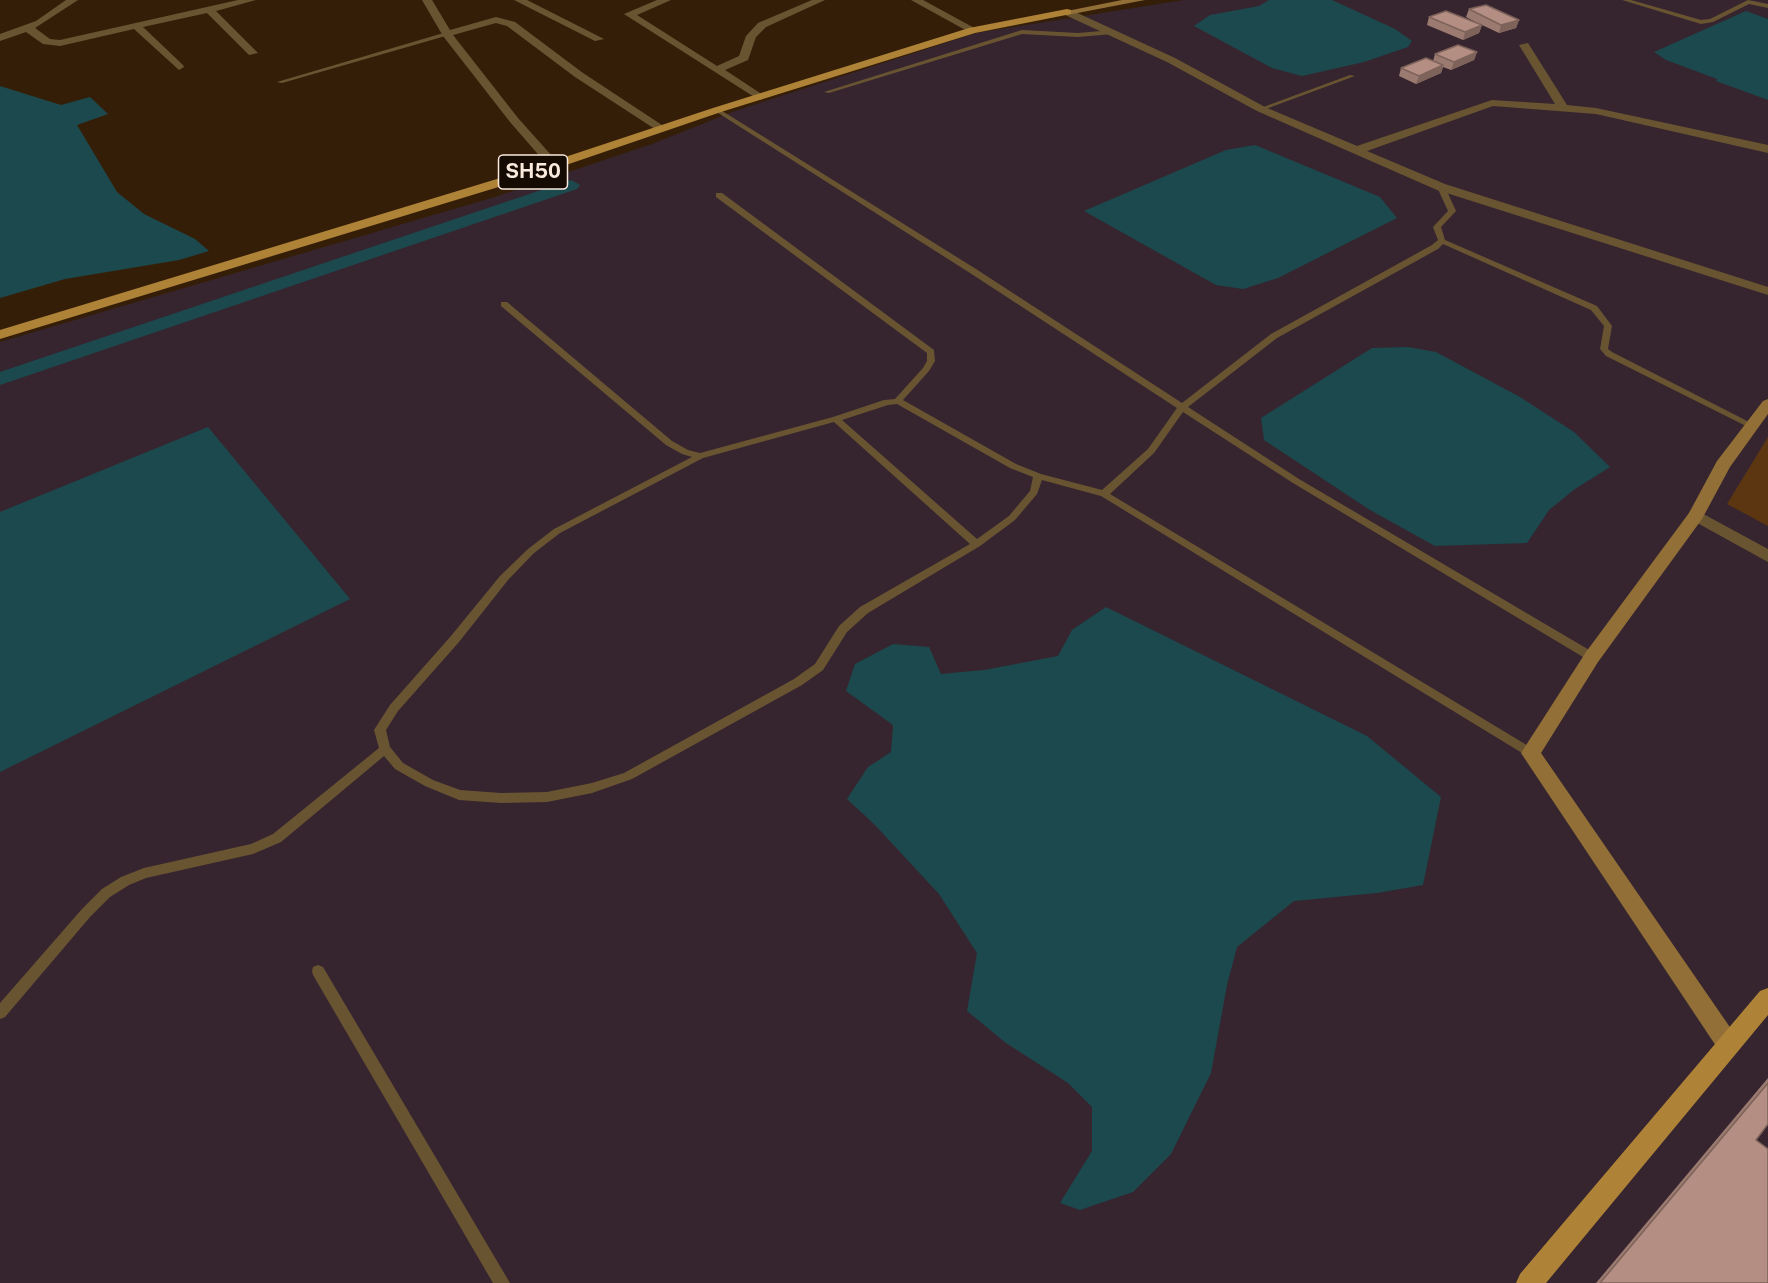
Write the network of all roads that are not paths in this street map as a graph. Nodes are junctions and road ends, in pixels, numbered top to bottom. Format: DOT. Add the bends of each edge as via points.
graph roads {
  1 [pos="73,0"];
  2 [pos="251,0"];
  3 [pos="427,0"];
  4 [pos="519,0"];
  5 [pos="666,0"];
  6 [pos="820,0"];
  7 [pos="916,0"];
  8 [pos="1140,0"];
  9 [pos="1625,0"];
  10 [pos="1053,4"];
  11 [pos="1768,6"];
  12 [pos="210,10"];
  13 [pos="1067,12"];
  14 [pos="137,27"];
  15 [pos="28,28"];
  16 [pos="973,30"];
  17 [pos="1113,32"];
  18 [pos="447,34"];
  19 [pos="0,38"];
  20 [pos="599,39"];
  21 [pos="1524,45"];
  22 [pos="254,52"];
  23 [pos="179,67"];
  24 [pos="716,70"];
  25 [pos="1352,76"];
  26 [pos="279,82"];
  27 [pos="826,92"];
  28 [pos="759,97"];
  29 [pos="1562,107"];
  30 [pos="1262,109"];
  31 [pos="717,110"];
  32 [pos="662,129"];
  33 [pos="1768,149"];
  34 [pos="1357,150"];
  35 [pos="554,165"];
  36 [pos="1441,187"];
  37 [pos="719,195"];
  38 [pos="1442,241"];
  39 [pos="1768,291"];
  40 [pos="504,304"];
  41 [pos="0,335"];
  42 [pos="898,401"];
  43 [pos="1768,404"];
  44 [pos="1182,407"];
  45 [pos="836,419"];
  46 [pos="1753,426"];
  47 [pos="700,456"];
  48 [pos="1038,476"];
  49 [pos="1104,494"];
  50 [pos="1696,515"];
  51 [pos="977,544"];
  52 [pos="1768,556"];
  53 [pos="1592,657"];
  54 [pos="385,749"];
  55 [pos="1531,753"];
  56 [pos="318,971"];
  57 [pos="1768,998"];
  58 [pos="0,1013"];
  59 [pos="1728,1044"];
  60 [pos="502,1283"];
  61 [pos="1529,1283"];
  1 -- 15 [label="street"];
  2 -- 12 [label="street"];
  3 -- 18 [label="street"];
  4 -- 20 [label="street"];
  5 -- 24 [label="street" via="630,14"];
  6 -- 24 [label="street" via="762,26 751,36 744,57"];
  7 -- 16 [label="street"];
  8 -- 13 [label="street"];
  9 -- 11 [label="lane" via="1701,22 1748,2"];
  10 -- 13 [label="main road"];
  12 -- 14 [label="street"];
  12 -- 22 [label="street"];
  13 -- 16 [label="main road, SH50"];
  13 -- 17 [label="street"];
  14 -- 15 [label="street" via="53,44"];
  14 -- 23 [label="street"];
  15 -- 19 [label="street"];
  16 -- 28 [label="main road, SH50"];
  17 -- 27 [label="lane" via="1022,32"];
  17 -- 30 [label="street"];
  18 -- 26 [label="lane"];
  18 -- 32 [label="street" via="496,20 511,24 579,75"];
  18 -- 35 [label="street"];
  21 -- 29 [label="street"];
  24 -- 28 [label="street"];
  25 -- 30 [label="lane"];
  28 -- 31 [label="main road, SH50"];
  29 -- 33 [label="street" via="1615,114"];
  29 -- 34 [label="street" via="1479,105"];
  30 -- 34 [label="street"];
  31 -- 32 [label="main road, SH50"];
  31 -- 44 [label="lane"];
  32 -- 35 [label="main road, SH50"];
  34 -- 36 [label="street"];
  35 -- 41 [label="main road, SH50"];
  36 -- 38 [label="lane" via="1452,211 1437,227"];
  36 -- 39 [label="street"];
  37 -- 42 [label="lane" via="931,352 926,369"];
  38 -- 44 [label="lane" via="1274,336"];
  38 -- 46 [label="lane" via="1594,308 1608,326 1604,349 1609,354"];
  40 -- 47 [label="lane" via="669,443"];
  42 -- 45 [label="lane"];
  42 -- 48 [label="lane" via="1012,466"];
  43 -- 46 [label="street"];
  44 -- 49 [label="lane" via="1151,451"];
  44 -- 53 [label="lane" via="1296,481"];
  45 -- 47 [label="lane"];
  45 -- 51 [label="lane"];
  46 -- 50 [label="street" via="1723,465"];
  47 -- 54 [label="lane" via="583,516 531,550 394,708 380,730"];
  48 -- 49 [label="lane"];
  48 -- 51 [label="lane" via="1026,504"];
  49 -- 55 [label="lane"];
  50 -- 52 [label="street"];
  50 -- 53 [label="street"];
  51 -- 54 [label="lane" via="864,610 843,629 819,667 798,682 628,776 547,797 459,795 399,766"];
  53 -- 55 [label="street"];
  54 -- 58 [label="lane" via="277,838 231,855 144,873 115,887 86,913"];
  55 -- 59 [label="street"];
  56 -- 60 [label="lane"];
  57 -- 59 [label="main road"];
  59 -- 61 [label="main road"];
}
